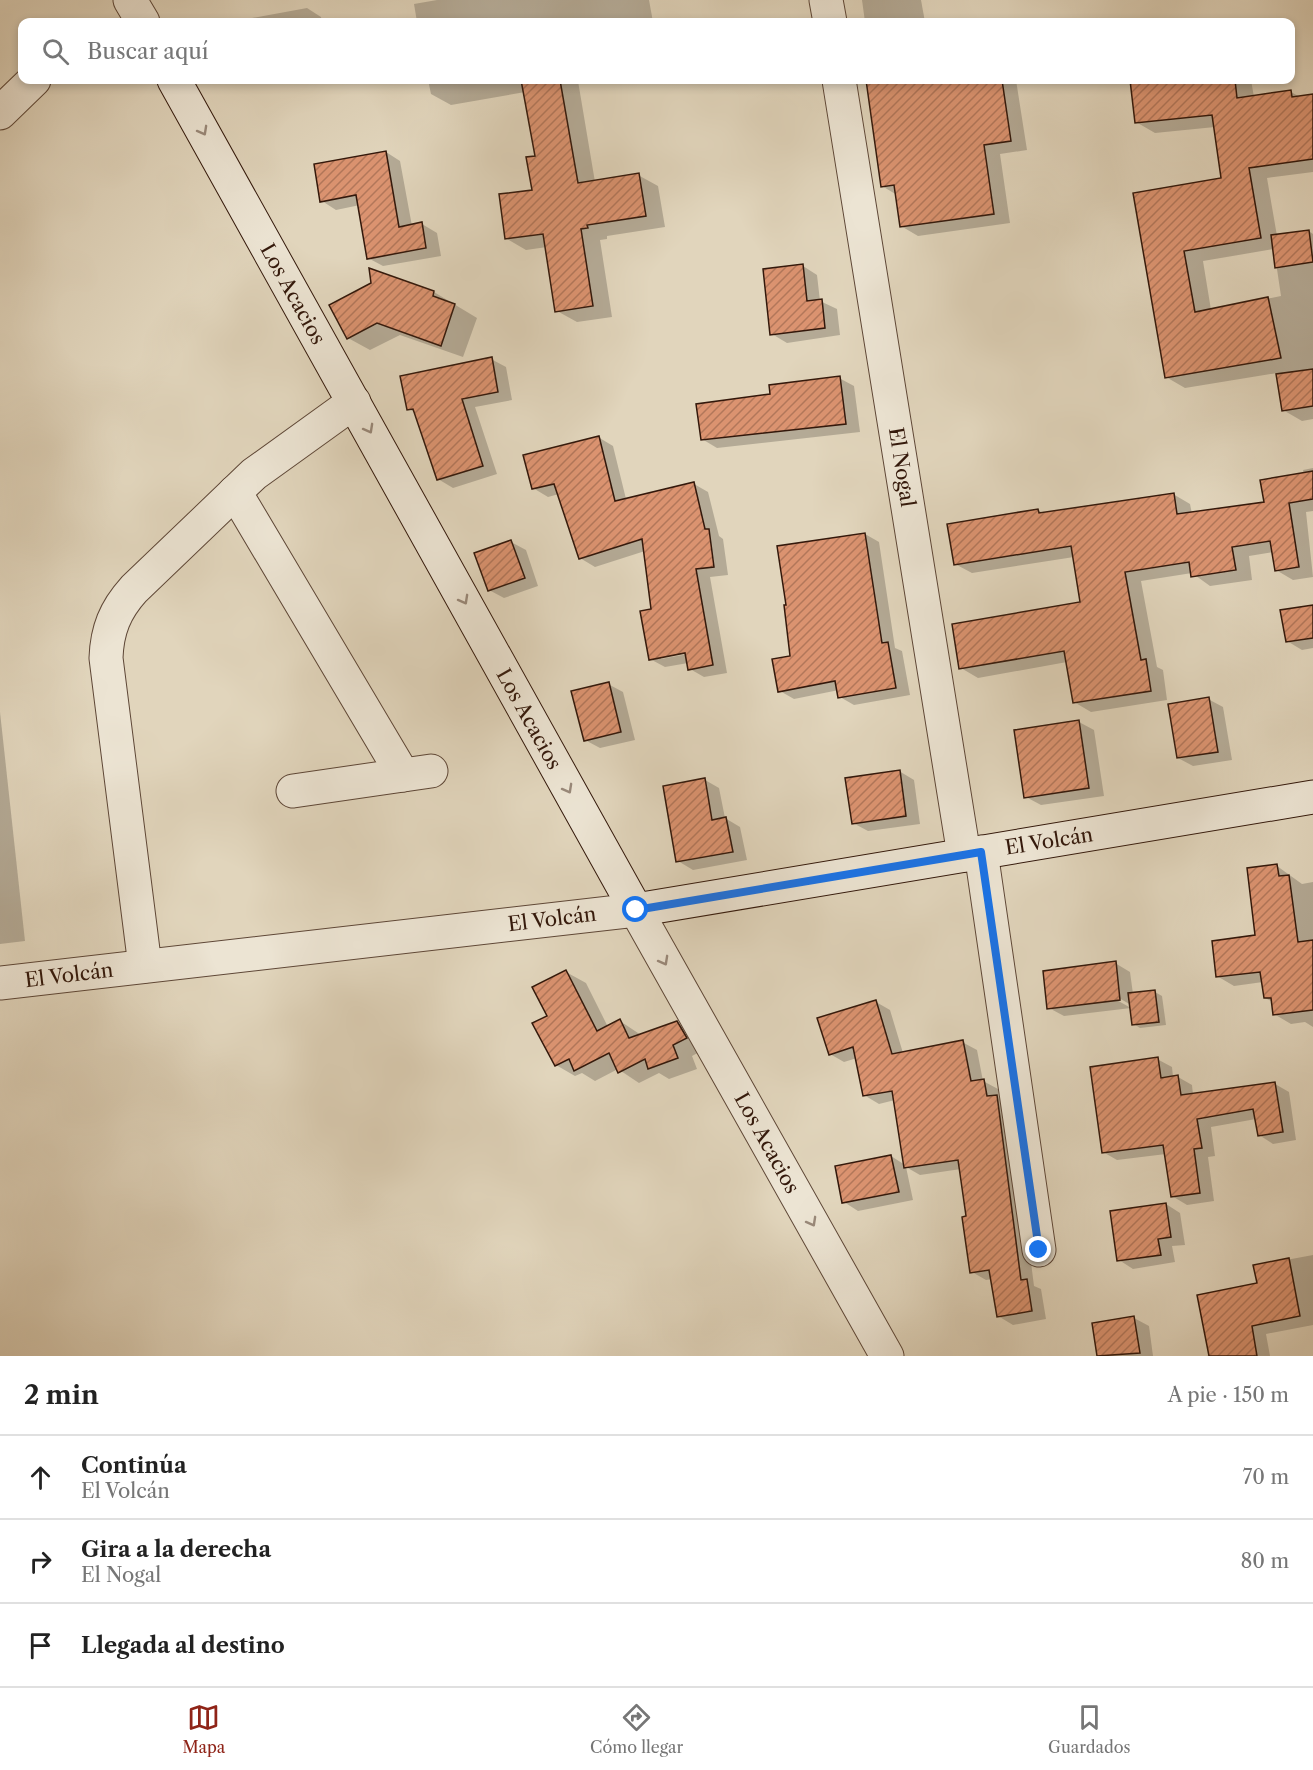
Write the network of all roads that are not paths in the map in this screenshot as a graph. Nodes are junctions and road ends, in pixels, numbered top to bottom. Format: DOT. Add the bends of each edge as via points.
graph roads {
  1 [pos="130,0"];
  2 [pos="826,0"];
  3 [pos="141,18"];
  4 [pos="829,18"];
  5 [pos="30,84"];
  6 [pos="176,84"];
  7 [pos="840,84"];
  8 [pos="0,113"];
  9 [pos="354,402"];
  10 [pos="235,492"];
  11 [pos="293,791"];
  12 [pos="1313,797"];
  13 [pos="973,854"];
  14 [pos="636,910"];
  15 [pos="145,966"];
  16 [pos="0,983"];
  17 [pos="1039,1250"];
  18 [pos="887,1356"];
  1 -- 3 [label="street"];
  2 -- 4 [label="street"];
  5 -- 8 [label="street"];
  6 -- 9 [label="street, Los Acacios, one-way"];
  7 -- 13 [label="street, El Nogal"];
  9 -- 10 [label="street"];
  9 -- 14 [label="street, Los Acacios, one-way"];
  10 -- 11 [label="street" via="417,773"];
  10 -- 15 [label="street" via="134,589 121,604 106,640"];
  12 -- 13 [label="street, El Volcán"];
  13 -- 14 [label="street, El Volcán"];
  13 -- 17 [label="street, El Nogal"];
  14 -- 15 [label="street, El Volcán"];
  14 -- 18 [label="street, Los Acacios, one-way"];
  15 -- 16 [label="street, El Volcán"];
}
